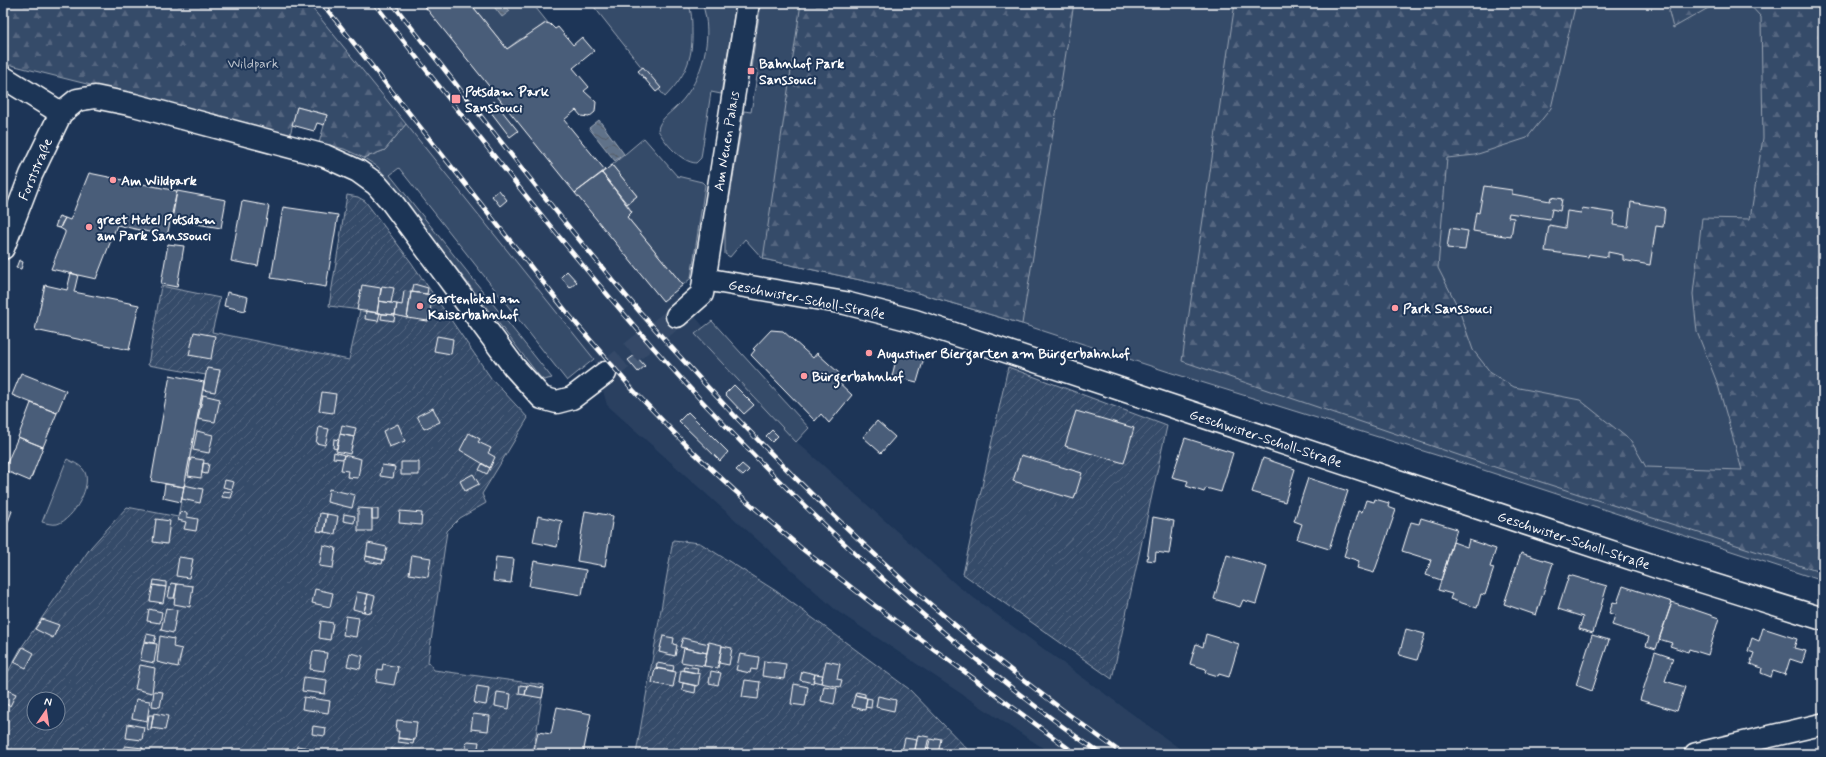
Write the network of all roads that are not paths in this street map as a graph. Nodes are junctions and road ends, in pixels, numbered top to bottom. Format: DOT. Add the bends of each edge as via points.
graph roads {
  1 [pos="748,3"];
  2 [pos="3,77"];
  3 [pos="61,113"];
  4 [pos="3,248"];
  5 [pos="704,279"];
  6 [pos="677,316"];
  7 [pos="605,373"];
  8 [pos="1823,618"];
  9 [pos="1823,724"];
  10 [pos="1695,754"];
  1 -- 5 [label="street, Am Neuen Palais"];
  2 -- 3 [label="street"];
  3 -- 4 [label="street, Forststraße" via="31,175"];
  3 -- 7 [label="street" via="77,100 95,97 325,156 358,170 392,201 514,367 542,398 557,402 572,398"];
  5 -- 6 [label="street" via="702,294"];
  5 -- 8 [label="street, Geschwister-Scholl-Straße" via="845,303 915,321 1669,571"];
  9 -- 10 [label="street"];
}
